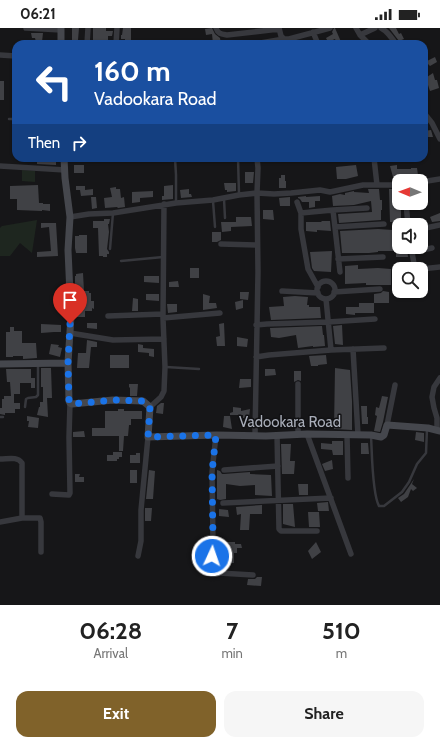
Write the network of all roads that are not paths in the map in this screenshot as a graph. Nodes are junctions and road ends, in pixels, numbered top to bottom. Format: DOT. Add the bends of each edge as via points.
graph roads {
  1 [pos="26,28"];
  2 [pos="88,28"];
  3 [pos="117,28"];
  4 [pos="216,28"];
  5 [pos="279,28"];
  6 [pos="330,28"];
  7 [pos="356,28"];
  8 [pos="375,28"];
  9 [pos="381,28"];
  10 [pos="61,29"];
  11 [pos="313,32"];
  12 [pos="360,35"];
  13 [pos="61,40"];
  14 [pos="88,40"];
  15 [pos="116,40"];
  16 [pos="284,40"];
  17 [pos="288,40"];
  18 [pos="316,40"];
  19 [pos="365,40"];
  20 [pos="393,40"];
  21 [pos="0,54"];
  22 [pos="12,56"];
  23 [pos="428,118"];
  24 [pos="9,120"];
  25 [pos="12,120"];
  26 [pos="440,139"];
  27 [pos="64,162"];
  28 [pos="175,162"];
  29 [pos="238,162"];
  30 [pos="257,162"];
  31 [pos="374,162"];
  32 [pos="0,166"];
  33 [pos="65,170"];
  34 [pos="440,179"];
  35 [pos="428,181"];
  36 [pos="377,185"];
  37 [pos="392,185"];
  38 [pos="257,193"];
  39 [pos="239,195"];
  40 [pos="297,197"];
  41 [pos="224,198"];
  42 [pos="213,200"];
  43 [pos="176,203"];
  44 [pos="164,204"];
  45 [pos="367,208"];
  46 [pos="333,210"];
  47 [pos="113,213"];
  48 [pos="301,213"];
  49 [pos="70,217"];
  50 [pos="225,218"];
  51 [pos="384,224"];
  52 [pos="440,225"];
  53 [pos="215,227"];
  54 [pos="335,227"];
  55 [pos="428,228"];
  56 [pos="220,244"];
  57 [pos="257,245"];
  58 [pos="428,248"];
  59 [pos="432,248"];
  60 [pos="110,249"];
  61 [pos="163,257"];
  62 [pos="383,257"];
  63 [pos="338,259"];
  64 [pos="120,261"];
  65 [pos="440,267"];
  66 [pos="428,269"];
  67 [pos="340,272"];
  68 [pos="380,289"];
  69 [pos="318,290"];
  70 [pos="282,292"];
  71 [pos="334,292"];
  72 [pos="326,299"];
  73 [pos="220,313"];
  74 [pos="108,316"];
  75 [pos="163,316"];
  76 [pos="375,319"];
  77 [pos="328,322"];
  78 [pos="256,325"];
  79 [pos="70,333"];
  80 [pos="164,339"];
  81 [pos="384,348"];
  82 [pos="353,349"];
  83 [pos="330,350"];
  84 [pos="256,357"];
  85 [pos="68,363"];
  86 [pos="0,364"];
  87 [pos="38,364"];
  88 [pos="165,367"];
  89 [pos="199,369"];
  90 [pos="440,378"];
  91 [pos="298,384"];
  92 [pos="395,385"];
  93 [pos="70,403"];
  94 [pos="24,407"];
  95 [pos="150,407"];
  96 [pos="387,426"];
  97 [pos="428,428"];
  98 [pos="438,430"];
  99 [pos="298,434"];
  100 [pos="307,434"];
  101 [pos="216,435"];
  102 [pos="255,435"];
  103 [pos="277,435"];
  104 [pos="347,435"];
  105 [pos="358,435"];
  106 [pos="371,435"];
  107 [pos="148,437"];
  108 [pos="0,459"];
  109 [pos="278,466"];
  110 [pos="224,470"];
  111 [pos="348,478"];
  112 [pos="52,494"];
  113 [pos="331,498"];
  114 [pos="279,501"];
  115 [pos="223,503"];
  116 [pos="22,518"];
  117 [pos="0,522"];
  118 [pos="317,531"];
  119 [pos="41,552"];
  120 [pos="351,554"];
  121 [pos="138,556"];
  122 [pos="253,575"];
  1 -- 10 [label="street"];
  2 -- 14 [label="street"];
  3 -- 15 [label="street"];
  4 -- 5 [label="street" via="221,34"];
  5 -- 16 [label="street"];
  6 -- 11 [label="street"];
  7 -- 12 [label="street"];
  8 -- 12 [label="street"];
  9 -- 20 [label="street"];
  10 -- 13 [label="main road"];
  11 -- 17 [label="street"];
  11 -- 18 [label="street"];
  12 -- 19 [label="street"];
  21 -- 22 [label="street"];
  23 -- 26 [label="street"];
  24 -- 25 [label="lane"];
  27 -- 33 [label="main road"];
  28 -- 43 [label="lane"];
  29 -- 39 [label="lane"];
  30 -- 38 [label="street"];
  31 -- 36 [label="street"];
  32 -- 33 [label="street"];
  33 -- 49 [label="main road"];
  34 -- 35 [label="street"];
  36 -- 37 [label="street"];
  36 -- 40 [label="street" via="363,185 330,192 320,190"];
  38 -- 39 [label="street"];
  38 -- 40 [label="street"];
  38 -- 57 [label="street"];
  39 -- 41 [label="street"];
  40 -- 48 [label="street"];
  41 -- 42 [label="street"];
  41 -- 50 [label="lane"];
  42 -- 43 [label="street"];
  42 -- 53 [label="lane"];
  43 -- 44 [label="street"];
  44 -- 47 [label="street"];
  44 -- 61 [label="street"];
  45 -- 46 [label="street"];
  46 -- 48 [label="street"];
  46 -- 54 [label="street"];
  47 -- 49 [label="street"];
  47 -- 60 [label="lane"];
  48 -- 69 [label="street" via="308,269"];
  49 -- 79 [label="main road"];
  51 -- 54 [label="street"];
  52 -- 55 [label="street"];
  54 -- 63 [label="street"];
  56 -- 57 [label="street"];
  57 -- 78 [label="street"];
  58 -- 59 [label="street"];
  61 -- 64 [label="lane"];
  61 -- 75 [label="street"];
  62 -- 63 [label="street"];
  63 -- 67 [label="street"];
  65 -- 66 [label="street"];
  68 -- 71 [label="street"];
  69 -- 70 [label="street"];
  69 -- 71 [label="street" via="322,283 330,282 334,286"];
  69 -- 72 [label="street" via="321,297"];
  71 -- 72 [label="street" via="332,297"];
  72 -- 77 [label="street"];
  73 -- 75 [label="street"];
  74 -- 75 [label="street"];
  75 -- 80 [label="street"];
  76 -- 77 [label="street"];
  77 -- 78 [label="street"];
  77 -- 83 [label="street"];
  78 -- 84 [label="street"];
  79 -- 80 [label="street" via="113,340"];
  79 -- 85 [label="main road"];
  80 -- 88 [label="street"];
  81 -- 82 [label="street"];
  82 -- 83 [label="street"];
  82 -- 105 [label="street"];
  83 -- 84 [label="street"];
  84 -- 102 [label="street"];
  85 -- 87 [label="main road"];
  85 -- 93 [label="main road"];
  86 -- 87 [label="main road"];
  87 -- 94 [label="lane" via="38,395 26,399"];
  88 -- 89 [label="lane"];
  88 -- 95 [label="street" via="164,391"];
  90 -- 98 [label="street" via="432,396"];
  91 -- 99 [label="street"];
  92 -- 96 [label="street"];
  93 -- 95 [label="main road" via="143,401"];
  93 -- 112 [label="street" via="70,493"];
  95 -- 107 [label="main road"];
  96 -- 97 [label="main road"];
  96 -- 106 [label="main road, Vadookara Road" via="381,437"];
  97 -- 98 [label="main road"];
  97 -- 106 [label="lane" via="426,453 402,492 384,506 379,506 377,502"];
  99 -- 100 [label="main road, Vadookara Road"];
  99 -- 103 [label="main road, Vadookara Road"];
  100 -- 104 [label="main road, Vadookara Road"];
  100 -- 113 [label="street"];
  101 -- 102 [label="main road, Vadookara Road"];
  101 -- 107 [label="main road, Vadookara Road"];
  101 -- 122 [label="street" via="212,472 212,556 215,569 219,572"];
  102 -- 103 [label="main road, Vadookara Road"];
  103 -- 109 [label="street"];
  104 -- 105 [label="main road, Vadookara Road"];
  104 -- 111 [label="street"];
  105 -- 106 [label="main road, Vadookara Road"];
  107 -- 121 [label="street"];
  108 -- 116 [label="street" via="15,458 22,463"];
  109 -- 110 [label="street"];
  109 -- 114 [label="street"];
  113 -- 114 [label="street"];
  113 -- 120 [label="street"];
  114 -- 115 [label="street"];
  114 -- 118 [label="street" via="281,531"];
  116 -- 117 [label="street"];
  116 -- 119 [label="street" via="41,520"];
}
